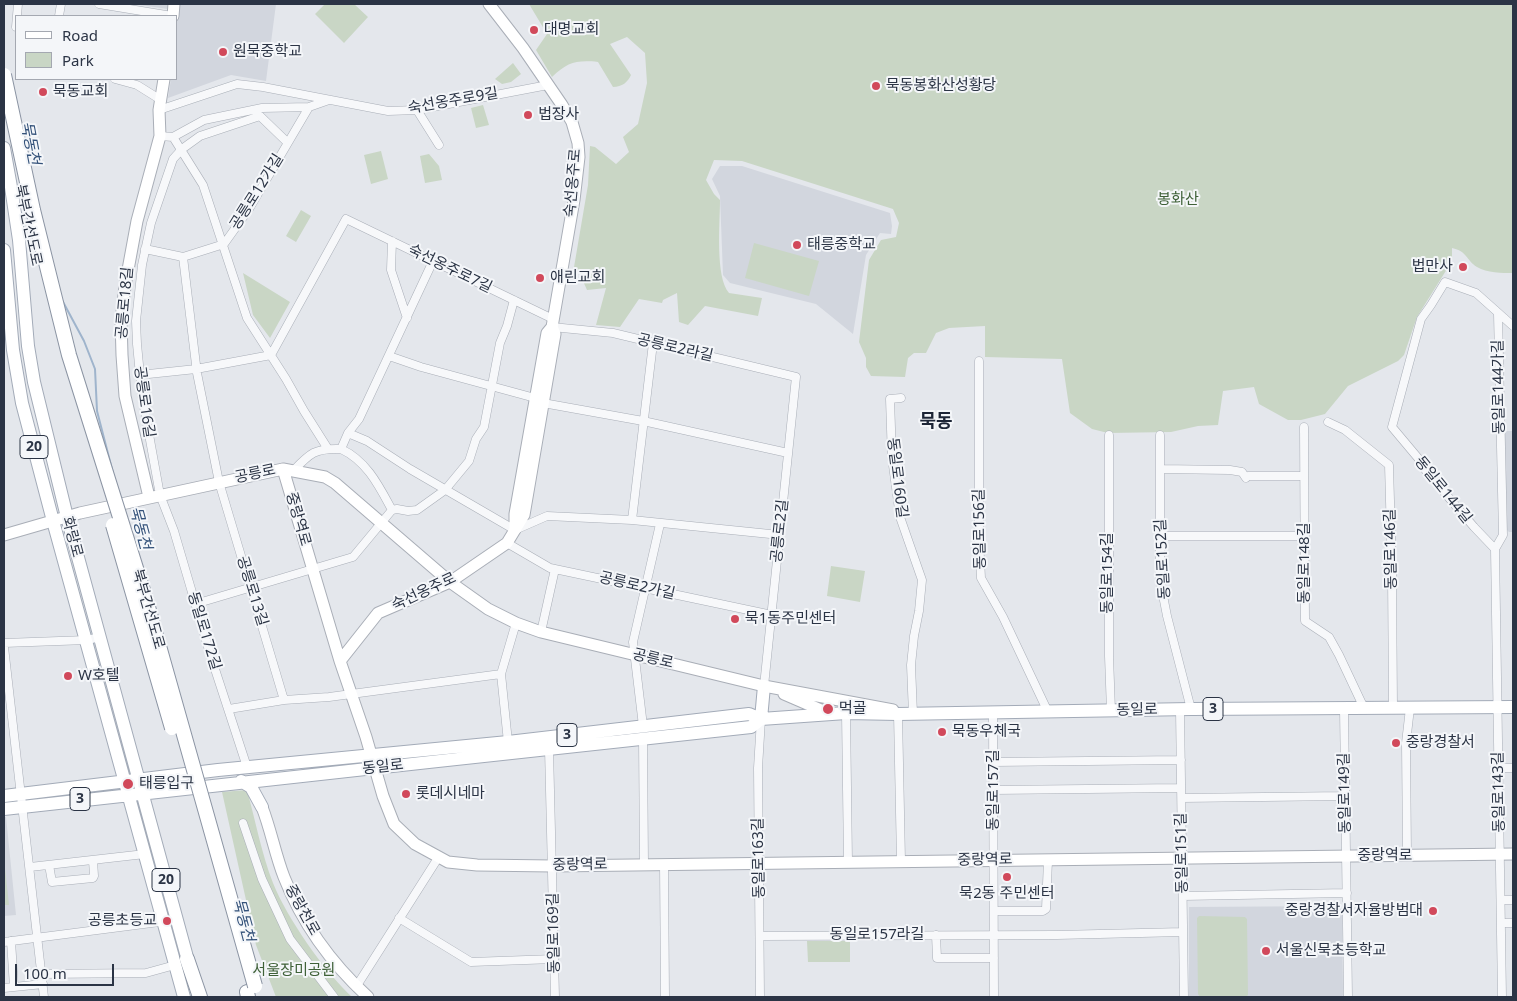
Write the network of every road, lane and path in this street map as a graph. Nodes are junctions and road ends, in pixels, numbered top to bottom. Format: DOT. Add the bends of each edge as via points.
graph roads {
  1 [pos="99,4"];
  2 [pos="489,4"];
  3 [pos="130,13"];
  4 [pos="158,15"];
  5 [pos="4,75"];
  6 [pos="121,80"];
  7 [pos="164,80"];
  8 [pos="548,85"];
  9 [pos="329,100"];
  10 [pos="160,105"];
  11 [pos="309,107"];
  12 [pos="417,110"];
  13 [pos="4,114"];
  14 [pos="160,136"];
  15 [pos="174,137"];
  16 [pos="287,142"];
  17 [pos="439,144"];
  18 [pos="4,148"];
  19 [pos="182,149"];
  20 [pos="392,241"];
  21 [pos="224,244"];
  22 [pos="145,248"];
  23 [pos="4,250"];
  24 [pos="183,257"];
  25 [pos="433,261"];
  26 [pos="514,300"];
  27 [pos="1498,314"];
  28 [pos="407,318"];
  29 [pos="553,323"];
  30 [pos="1513,326"];
  31 [pos="653,343"];
  32 [pos="271,355"];
  33 [pos="389,356"];
  34 [pos="978,361"];
  35 [pos="196,369"];
  36 [pos="140,375"];
  37 [pos="796,377"];
  38 [pos="492,386"];
  39 [pos="901,398"];
  40 [pos="539,401"];
  41 [pos="643,421"];
  42 [pos="1328,422"];
  43 [pos="1304,427"];
  44 [pos="348,433"];
  45 [pos="1109,435"];
  46 [pos="1160,435"];
  47 [pos="328,449"];
  48 [pos="341,449"];
  49 [pos="788,453"];
  50 [pos="1160,469"];
  51 [pos="288,470"];
  52 [pos="1304,476"];
  53 [pos="219,482"];
  54 [pos="445,490"];
  55 [pos="151,497"];
  56 [pos="392,510"];
  57 [pos="67,517"];
  58 [pos="632,520"];
  59 [pos="53,522"];
  60 [pos="382,523"];
  61 [pos="660,524"];
  62 [pos="516,530"];
  63 [pos="4,535"];
  64 [pos="780,535"];
  65 [pos="1160,536"];
  66 [pos="1305,536"];
  67 [pos="507,543"];
  68 [pos="1495,549"];
  69 [pos="312,569"];
  70 [pos="555,569"];
  71 [pos="450,582"];
  72 [pos="251,586"];
  73 [pos="645,589"];
  74 [pos="195,604"];
  75 [pos="772,615"];
  76 [pos="516,623"];
  77 [pos="541,632"];
  78 [pos="100,637"];
  79 [pos="87,640"];
  80 [pos="4,645"];
  81 [pos="634,654"];
  82 [pos="340,661"];
  83 [pos="501,674"];
  84 [pos="764,686"];
  85 [pos="352,693"];
  86 [pos="284,700"];
  87 [pos="7,704"];
  88 [pos="1513,707"];
  89 [pos="1364,708"];
  90 [pos="1393,708"];
  91 [pos="1410,708"];
  92 [pos="1498,708"];
  93 [pos="229,709"];
  94 [pos="1186,709"];
  95 [pos="1344,709"];
  96 [pos="1112,711"];
  97 [pos="1048,712"];
  98 [pos="828,713"];
  99 [pos="846,713"];
  100 [pos="993,713"];
  101 [pos="898,714"];
  102 [pos="913,714"];
  103 [pos="761,719"];
  104 [pos="643,732"];
  105 [pos="14,733"];
  106 [pos="4,734"];
  107 [pos="542,746"];
  108 [pos="500,747"];
  109 [pos="1181,760"];
  110 [pos="373,762"];
  111 [pos="993,762"];
  112 [pos="247,767"];
  113 [pos="1499,768"];
  114 [pos="1513,768"];
  115 [pos="266,778"];
  116 [pos="139,780"];
  117 [pos="126,781"];
  118 [pos="241,781"];
  119 [pos="1181,788"];
  120 [pos="994,790"];
  121 [pos="143,793"];
  122 [pos="21,794"];
  123 [pos="129,794"];
  124 [pos="4,796"];
  125 [pos="1345,796"];
  126 [pos="1182,798"];
  127 [pos="23,807"];
  128 [pos="262,807"];
  129 [pos="4,809"];
  130 [pos="243,823"];
  131 [pos="145,854"];
  132 [pos="1500,854"];
  133 [pos="1513,854"];
  134 [pos="1346,856"];
  135 [pos="1407,856"];
  136 [pos="438,858"];
  137 [pos="1182,858"];
  138 [pos="93,860"];
  139 [pos="994,860"];
  140 [pos="1048,860"];
  141 [pos="901,861"];
  142 [pos="848,862"];
  143 [pos="759,863"];
  144 [pos="644,864"];
  145 [pos="664,864"];
  146 [pos="49,865"];
  147 [pos="553,866"];
  148 [pos="30,868"];
  149 [pos="1347,893"];
  150 [pos="1183,896"];
  151 [pos="1501,900"];
  152 [pos="1513,900"];
  153 [pos="994,912"];
  154 [pos="400,918"];
  155 [pos="176,919"];
  156 [pos="163,922"];
  157 [pos="1513,923"];
  158 [pos="1501,924"];
  159 [pos="1183,932"];
  160 [pos="994,934"];
  161 [pos="936,935"];
  162 [pos="760,936"];
  163 [pos="38,938"];
  164 [pos="7,942"];
  165 [pos="994,958"];
  166 [pos="554,959"];
  167 [pos="181,962"];
  168 [pos="42,974"];
  169 [pos="43,984"];
  170 [pos="14,987"];
  171 [pos="356,987"];
  172 [pos="4,988"];
  173 [pos="44,997"];
  174 [pos="184,997"];
  175 [pos="198,997"];
  176 [pos="248,997"];
  177 [pos="257,997"];
  178 [pos="334,997"];
  179 [pos="368,997"];
  180 [pos="555,997"];
  181 [pos="665,997"];
  182 [pos="760,997"];
  183 [pos="994,997"];
  184 [pos="1184,997"];
  185 [pos="1348,997"];
  186 [pos="1502,997"];
  1 -- 3 [label="street"];
  2 -- 8 [label="street, 숙선옹주로"];
  3 -- 4 [label="street"];
  5 -- 177 [label="highway, 북부간선도로, bridge" via="67,347 146,600"];
  6 -- 10 [label="street" via="137,85"];
  7 -- 10 [label="street, 공릉로18길"];
  8 -- 12 [label="street, 숙선옹주로9길"];
  8 -- 29 [label="street, 숙선옹주로" via="572,122 579,157"];
  9 -- 10 [label="street, 숙선옹주로9길" via="264,86 237,84"];
  9 -- 11 [label="street, 숙선옹주로9길"];
  9 -- 12 [label="street, 숙선옹주로9길" via="388,111"];
  10 -- 14 [label="street, 공릉로18길"];
  11 -- 15 [label="street" via="262,108 204,120"];
  11 -- 16 [label="street"];
  12 -- 17 [label="street"];
  13 -- 176 [label="highway, 북부간선도로, bridge" via="41,288"];
  14 -- 15 [label="street"];
  14 -- 55 [label="street, 공릉로18길" via="136,220 121,320 125,396"];
  15 -- 19 [label="street, 공릉로12가길"];
  16 -- 19 [label="street, 공릉로12가길" via="260,116 200,136"];
  16 -- 21 [label="street, 공릉로12가길" via="249,209"];
  18 -- 57 [label="main road, 화랑로 / 20" via="19,240 29,355"];
  19 -- 21 [label="street, 공릉로12가길" via="204,185"];
  19 -- 22 [label="street, 공릉로16길" via="173,159 167,174"];
  20 -- 25 [label="street, 숙선옹주로7길"];
  20 -- 28 [label="street" via="391,270"];
  20 -- 32 [label="street, 숙선옹주로7길" via="346,219"];
  21 -- 24 [label="street"];
  21 -- 32 [label="street, 공릉로12가길" via="247,318"];
  22 -- 24 [label="street"];
  22 -- 36 [label="street, 공릉로16길" via="136,321"];
  23 -- 59 [label="main road, 화랑로 / 20" via="13,350"];
  24 -- 35 [label="street, 공릉로13길"];
  25 -- 26 [label="street, 숙선옹주로7길"];
  25 -- 28 [label="street"];
  26 -- 29 [label="street, 숙선옹주로7길"];
  26 -- 38 [label="street" via="500,343"];
  27 -- 30 [label="street"];
  27 -- 68 [label="street, 동일로144가길" via="1503,535"];
  27 -- 68 [label="street, 동일로144길" via="1476,293 1445,282 1420,319 1392,427"];
  28 -- 33 [label="street"];
  29 -- 31 [label="street, 공릉로2라길"];
  29 -- 40 [label="street, 숙선옹주로" via="547,333"];
  31 -- 37 [label="street, 공릉로2라길"];
  31 -- 41 [label="street"];
  32 -- 35 [label="street"];
  32 -- 47 [label="street, 공릉로12가길"];
  33 -- 38 [label="street"];
  33 -- 44 [label="street" via="359,419"];
  34 -- 97 [label="street, 동일로156길" via="981,578"];
  35 -- 36 [label="street"];
  35 -- 53 [label="street, 공릉로13길"];
  36 -- 55 [label="street, 공릉로16길"];
  37 -- 49 [label="street, 공릉로2길"];
  38 -- 40 [label="street"];
  38 -- 54 [label="street" via="484,427 469,461"];
  39 -- 102 [label="street, 동일로160길" via="890,399 895,485 900,517 922,580 911,665"];
  40 -- 41 [label="street"];
  40 -- 62 [label="street, 숙선옹주로" via="515,514"];
  41 -- 49 [label="street"];
  41 -- 58 [label="street"];
  42 -- 90 [label="street, 동일로146길" via="1345,430 1390,465"];
  43 -- 52 [label="street, 동일로148길"];
  44 -- 48 [label="street"];
  44 -- 54 [label="street" via="367,441"];
  45 -- 96 [label="street, 동일로154길" via="1108,656"];
  46 -- 50 [label="street, 동일로152길"];
  47 -- 48 [label="street"];
  47 -- 51 [label="street" via="309,453"];
  48 -- 56 [label="street" via="365,466"];
  49 -- 64 [label="street, 공릉로2길"];
  50 -- 52 [label="street" via="1230,470 1242,472 1246,478"];
  50 -- 65 [label="street, 동일로152길"];
  51 -- 53 [label="street, 공릉로"];
  51 -- 60 [label="street, 공릉로" via="325,477"];
  51 -- 69 [label="street, 중랑역로"];
  52 -- 66 [label="street, 동일로148길"];
  53 -- 55 [label="street, 공릉로"];
  53 -- 72 [label="street, 공릉로13길"];
  54 -- 56 [label="street" via="416,510"];
  54 -- 62 [label="street"];
  55 -- 57 [label="street, 공릉로"];
  55 -- 74 [label="street, 동일로172길" via="174,531"];
  56 -- 60 [label="street"];
  57 -- 59 [label="street"];
  57 -- 78 [label="main road, 화랑로 / 20"];
  58 -- 61 [label="street"];
  58 -- 62 [label="street" via="547,516"];
  59 -- 63 [label="street"];
  59 -- 79 [label="main road, 화랑로 / 20"];
  60 -- 69 [label="street" via="353,557"];
  60 -- 71 [label="street, 공릉로"];
  61 -- 64 [label="street"];
  61 -- 73 [label="street"];
  62 -- 67 [label="street, 숙선옹주로"];
  64 -- 75 [label="street, 공릉로2길"];
  65 -- 66 [label="street"];
  65 -- 94 [label="street, 동일로152길" via="1160,580"];
  66 -- 89 [label="street, 동일로148길" via="1305,622 1329,637"];
  67 -- 70 [label="street, 공릉로2가길"];
  67 -- 71 [label="street, 숙선옹주로"];
  68 -- 92 [label="street"];
  69 -- 72 [label="street"];
  69 -- 82 [label="street, 중랑역로"];
  70 -- 73 [label="street, 공릉로2가길"];
  70 -- 77 [label="street"];
  71 -- 76 [label="street, 공릉로" via="488,609"];
  71 -- 82 [label="street, 숙선옹주로" via="378,613"];
  72 -- 74 [label="street"];
  72 -- 86 [label="street, 공릉로13길"];
  73 -- 75 [label="street, 공릉로2가길"];
  73 -- 81 [label="street" via="633,642"];
  74 -- 93 [label="street, 동일로172길"];
  75 -- 84 [label="street, 공릉로2길"];
  76 -- 77 [label="street, 공릉로"];
  76 -- 83 [label="street"];
  77 -- 81 [label="street, 공릉로"];
  78 -- 79 [label="street"];
  78 -- 116 [label="main road, 화랑로 / 20"];
  79 -- 80 [label="street"];
  79 -- 117 [label="main road, 화랑로 / 20"];
  80 -- 87 [label="street"];
  81 -- 84 [label="street, 공릉로"];
  81 -- 104 [label="street"];
  82 -- 85 [label="street, 중랑역로"];
  83 -- 85 [label="street"];
  83 -- 108 [label="street"];
  84 -- 98 [label="street, 공릉로"];
  84 -- 102 [label="street, 공릉로"];
  84 -- 103 [label="main road"];
  85 -- 86 [label="street"];
  85 -- 110 [label="street, 중랑역로"];
  86 -- 93 [label="street"];
  87 -- 105 [label="street"];
  88 -- 92 [label="main road, 동일로 / 3"];
  89 -- 90 [label="main road, 동일로 / 3"];
  89 -- 95 [label="main road, 동일로 / 3"];
  90 -- 91 [label="main road, 동일로 / 3"];
  91 -- 92 [label="main road, 동일로 / 3"];
  91 -- 135 [label="street" via="1406,743"];
  92 -- 113 [label="street, 동일로143길"];
  93 -- 112 [label="street, 동일로172길"];
  94 -- 95 [label="main road, 동일로 / 3"];
  94 -- 96 [label="main road, 동일로 / 3"];
  94 -- 109 [label="street, 동일로151길"];
  95 -- 125 [label="street, 동일로149길"];
  96 -- 97 [label="main road, 동일로 / 3"];
  97 -- 100 [label="main road, 동일로 / 3"];
  98 -- 99 [label="main road, 동일로 / 3"];
  98 -- 103 [label="main road, 동일로 / 3"];
  99 -- 101 [label="main road, 동일로 / 3"];
  99 -- 142 [label="street"];
  100 -- 102 [label="main road, 동일로 / 3"];
  100 -- 111 [label="street, 동일로157길"];
  101 -- 102 [label="main road, 동일로 / 3"];
  101 -- 141 [label="street"];
  103 -- 104 [label="main road, 동일로 / 3" via="749,714 727,723"];
  103 -- 143 [label="street, 동일로163길"];
  104 -- 107 [label="main road, 동일로 / 3"];
  104 -- 144 [label="street"];
  105 -- 106 [label="street"];
  105 -- 122 [label="street"];
  107 -- 108 [label="main road, 동일로 / 3"];
  107 -- 108 [label="main road, 동일로 / 3"];
  107 -- 147 [label="street, 동일로169길"];
  108 -- 110 [label="main road, 동일로 / 3"];
  109 -- 111 [label="street"];
  109 -- 119 [label="street, 동일로151길"];
  110 -- 112 [label="main road, 동일로 / 3"];
  110 -- 115 [label="main road, 동일로 / 3"];
  110 -- 136 [label="street, 중랑역로" via="394,824 414,844"];
  111 -- 120 [label="street, 동일로157길"];
  112 -- 116 [label="main road, 동일로 / 3"];
  113 -- 114 [label="street"];
  113 -- 132 [label="street, 동일로143길"];
  115 -- 118 [label="main road, 동일로 / 3"];
  115 -- 128 [label="main road"];
  116 -- 117 [label="main road, 동일로 / 3"];
  116 -- 121 [label="main road, 화랑로 / 20"];
  117 -- 122 [label="main road, 동일로 / 3"];
  117 -- 123 [label="main road, 화랑로 / 20"];
  118 -- 121 [label="main road, 동일로 / 3"];
  118 -- 128 [label="main road" via="252,786"];
  119 -- 120 [label="street"];
  119 -- 126 [label="street, 동일로151길"];
  120 -- 139 [label="street, 동일로157길"];
  121 -- 123 [label="main road, 동일로 / 3"];
  121 -- 155 [label="main road, 화랑로 / 20"];
  122 -- 124 [label="main road, 동일로 / 3"];
  122 -- 127 [label="street"];
  123 -- 127 [label="main road, 동일로 / 3"];
  123 -- 131 [label="main road, 화랑로 / 20"];
  125 -- 126 [label="street"];
  125 -- 134 [label="street, 동일로149길"];
  126 -- 137 [label="street, 동일로151길"];
  127 -- 129 [label="main road, 동일로 / 3"];
  127 -- 148 [label="street"];
  128 -- 171 [label="street, 중랑천로" via="276,856 293,898 321,944"];
  130 -- 178 [label="street" via="262,880 283,925"];
  131 -- 138 [label="street"];
  131 -- 156 [label="main road, 화랑로 / 20"];
  132 -- 133 [label="street, 중랑역로"];
  132 -- 135 [label="street, 중랑역로"];
  132 -- 151 [label="street, 동일로143길"];
  134 -- 135 [label="street, 중랑역로"];
  134 -- 137 [label="street, 중랑역로"];
  134 -- 149 [label="street, 동일로149길"];
  136 -- 147 [label="street, 중랑역로" via="463,864"];
  136 -- 154 [label="street"];
  137 -- 140 [label="street, 중랑역로"];
  137 -- 150 [label="street, 동일로151길"];
  138 -- 146 [label="street"];
  138 -- 146 [label="street" via="93,878 53,882"];
  139 -- 140 [label="street, 중랑역로"];
  139 -- 141 [label="street, 중랑역로"];
  139 -- 153 [label="street, 동일로157길"];
  140 -- 153 [label="street" via="1046,909"];
  141 -- 142 [label="street, 중랑역로"];
  142 -- 143 [label="street, 중랑역로"];
  143 -- 145 [label="street, 중랑역로"];
  143 -- 162 [label="street, 동일로163길"];
  144 -- 145 [label="street, 중랑역로"];
  144 -- 147 [label="street, 중랑역로"];
  145 -- 181 [label="street"];
  146 -- 148 [label="street"];
  147 -- 166 [label="street, 동일로169길"];
  148 -- 163 [label="street"];
  149 -- 150 [label="street"];
  149 -- 185 [label="street, 동일로149길"];
  150 -- 159 [label="street, 동일로151길"];
  151 -- 152 [label="street"];
  151 -- 158 [label="street, 동일로143길"];
  153 -- 160 [label="street, 동일로157길"];
  154 -- 166 [label="street" via="471,962"];
  154 -- 171 [label="street"];
  155 -- 156 [label="street"];
  155 -- 167 [label="main road, 화랑로 / 20"];
  156 -- 163 [label="street"];
  156 -- 167 [label="main road, 화랑로 / 20"];
  157 -- 158 [label="street"];
  158 -- 186 [label="street, 동일로143길"];
  159 -- 160 [label="street, 동일로157라길"];
  159 -- 184 [label="street, 동일로151길"];
  160 -- 161 [label="street, 동일로157라길"];
  160 -- 165 [label="street, 동일로157길"];
  161 -- 162 [label="street, 동일로157라길"];
  161 -- 165 [label="street" via="937,958"];
  162 -- 182 [label="street, 동일로163길"];
  163 -- 164 [label="street"];
  163 -- 168 [label="street"];
  164 -- 170 [label="street"];
  165 -- 183 [label="street, 동일로157길"];
  166 -- 180 [label="street, 동일로169길"];
  167 -- 168 [label="street" via="146,973"];
  167 -- 174 [label="main road, 화랑로 / 20"];
  167 -- 175 [label="highway"];
  168 -- 169 [label="street"];
  169 -- 170 [label="street"];
  169 -- 173 [label="street"];
  170 -- 172 [label="street"];
  171 -- 179 [label="street, 중랑천로"];
}
